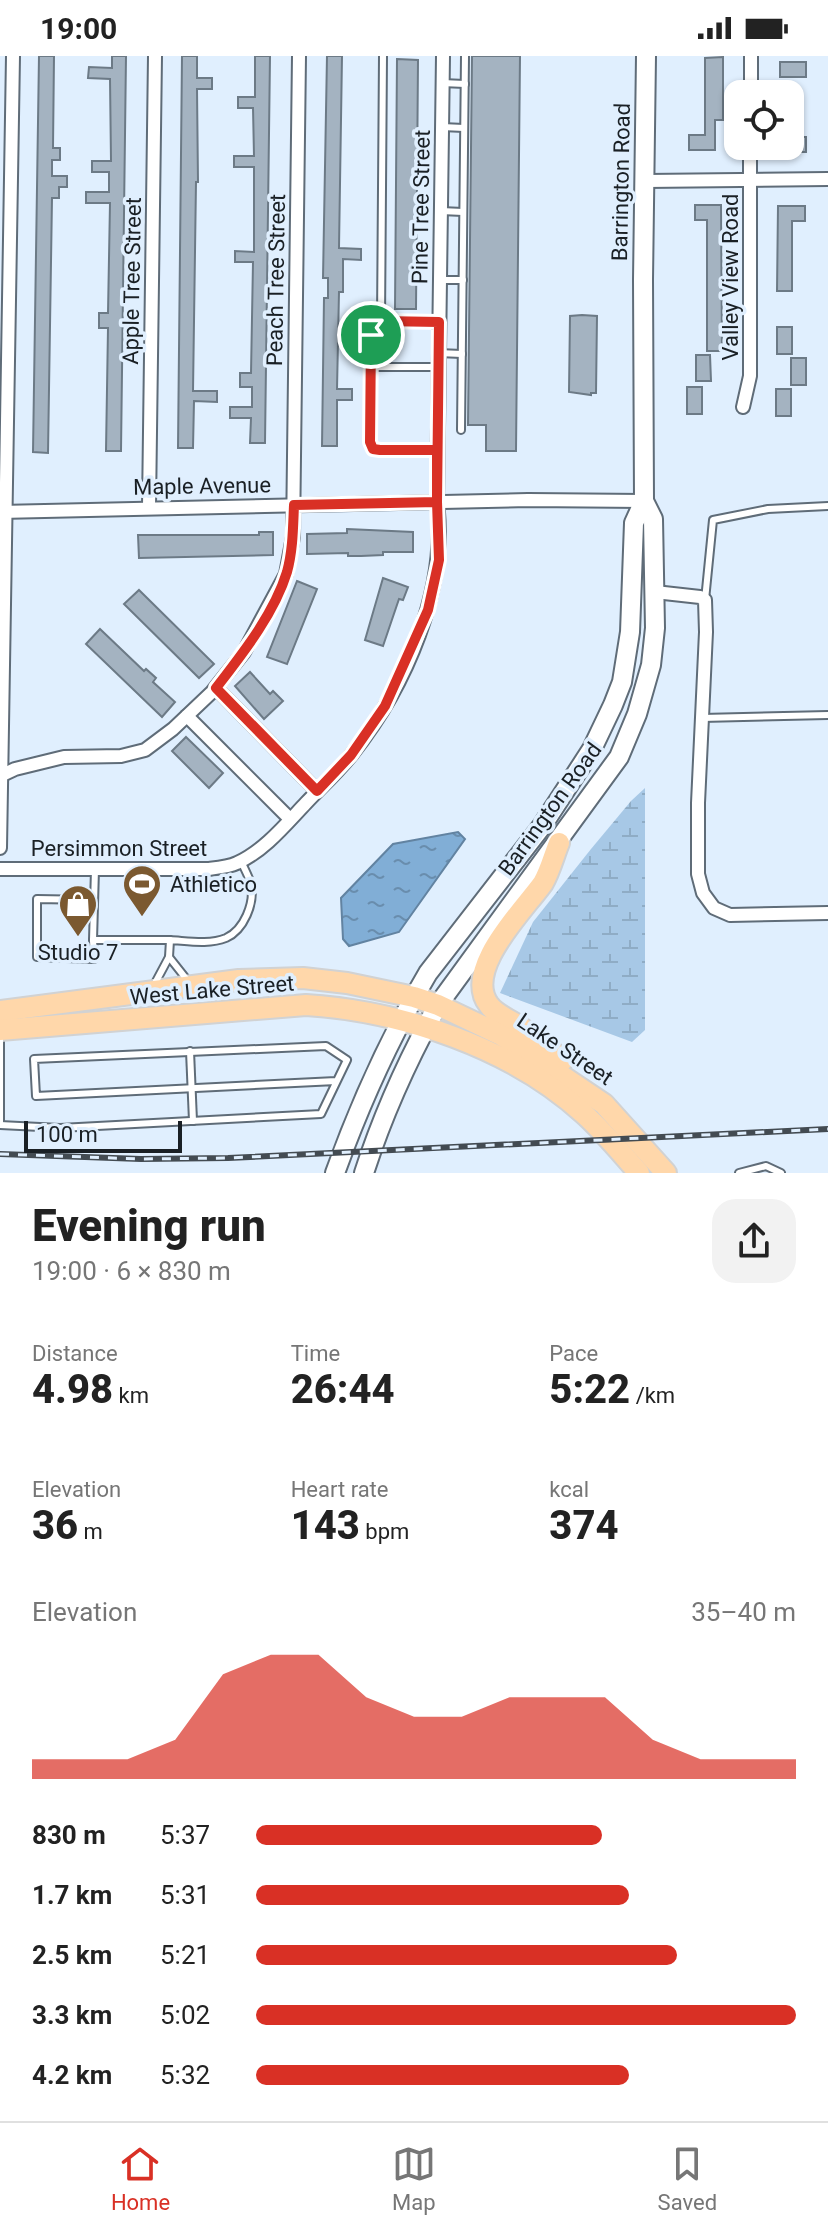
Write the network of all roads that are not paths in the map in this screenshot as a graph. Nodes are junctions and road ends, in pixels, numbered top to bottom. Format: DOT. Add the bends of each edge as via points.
graph roads {
  1 [pos="13,56"];
  2 [pos="155,56"];
  3 [pos="299,56"];
  4 [pos="383,56"];
  5 [pos="443,56"];
  6 [pos="465,56"];
  7 [pos="646,56"];
  8 [pos="751,56"];
  9 [pos="751,80"];
  10 [pos="442,83"];
  11 [pos="465,84"];
  12 [pos="442,127"];
  13 [pos="464,128"];
  14 [pos="750,160"];
  15 [pos="750,179"];
  16 [pos="828,179"];
  17 [pos="646,181"];
  18 [pos="441,211"];
  19 [pos="463,212"];
  20 [pos="440,280"];
  21 [pos="463,280"];
  22 [pos="381,321"];
  23 [pos="439,322"];
  24 [pos="438,353"];
  25 [pos="462,354"];
  26 [pos="371,367"];
  27 [pos="438,367"];
  28 [pos="743,407"];
  29 [pos="461,430"];
  30 [pos="437,450"];
  31 [pos="644,501"];
  32 [pos="437,502"];
  33 [pos="294,505"];
  34 [pos="828,506"];
  35 [pos="149,507"];
  36 [pos="3,512"];
  37 [pos="655,592"];
  38 [pos="705,600"];
  39 [pos="216,688"];
  40 [pos="828,715"];
  41 [pos="187,716"];
  42 [pos="702,718"];
  43 [pos="0,776"];
  44 [pos="317,791"];
  45 [pos="290,819"];
  46 [pos="559,843"];
  47 [pos="0,848"];
  48 [pos="241,861"];
  49 [pos="0,869"];
  50 [pos="95,869"];
  51 [pos="94,900"];
  52 [pos="828,913"];
  53 [pos="93,940"];
  54 [pos="170,940"];
  55 [pos="169,957"];
  56 [pos="193,987"];
  57 [pos="150,992"];
  58 [pos="414,997"];
  59 [pos="438,1005"];
  60 [pos="0,1011"];
  61 [pos="402,1020"];
  62 [pos="426,1027"];
  63 [pos="0,1030"];
  64 [pos="0,1038"];
  65 [pos="190,1051"];
  66 [pos="336,1081"];
  67 [pos="192,1087"];
  68 [pos="604,1104"];
  69 [pos="193,1121"];
  70 [pos="0,1125"];
  71 [pos="335,1173"];
  72 [pos="364,1173"];
  73 [pos="639,1173"];
  74 [pos="666,1173"];
  75 [pos="739,1173"];
  76 [pos="781,1173"];
  1 -- 36 [label="street"];
  2 -- 35 [label="street, Apple Tree Street"];
  3 -- 33 [label="street, Peach Tree Street"];
  4 -- 22 [label="lane"];
  5 -- 10 [label="street, Pine Tree Street"];
  6 -- 11 [label="lane"];
  7 -- 17 [label="main road, Barrington Road"];
  8 -- 9 [label="street"];
  10 -- 11 [label="lane"];
  10 -- 12 [label="street, Pine Tree Street"];
  11 -- 13 [label="lane"];
  12 -- 13 [label="lane"];
  12 -- 18 [label="street, Pine Tree Street"];
  13 -- 19 [label="lane"];
  14 -- 15 [label="street, Valley View Road"];
  15 -- 16 [label="street"];
  15 -- 17 [label="street"];
  15 -- 28 [label="street, Valley View Road" via="750,376"];
  17 -- 31 [label="main road, Barrington Road"];
  18 -- 19 [label="lane"];
  18 -- 20 [label="street, Pine Tree Street"];
  19 -- 21 [label="lane"];
  20 -- 21 [label="lane"];
  20 -- 23 [label="street, Pine Tree Street"];
  21 -- 25 [label="lane"];
  22 -- 23 [label="lane"];
  22 -- 26 [label="lane" via="371,335"];
  23 -- 24 [label="street, Pine Tree Street"];
  24 -- 25 [label="lane"];
  24 -- 27 [label="street, Pine Tree Street"];
  25 -- 29 [label="lane"];
  26 -- 27 [label="lane"];
  26 -- 30 [label="lane" via="373,449"];
  27 -- 30 [label="street, Pine Tree Street"];
  30 -- 32 [label="street, Pine Tree Street"];
  31 -- 32 [label="street, Maple Avenue"];
  31 -- 37 [label="main road, Barrington Road" via="653,519"];
  31 -- 58 [label="main road, Barrington Road" via="634,523 630,632 613,705 592,749 542,826"];
  32 -- 33 [label="street, Maple Avenue"];
  32 -- 44 [label="street, Persimmon Street" via="439,560 428,610 385,706 351,755"];
  33 -- 35 [label="street, Maple Avenue"];
  33 -- 39 [label="street, Peach Tree Street" via="286,574 244,652"];
  34 -- 38 [label="lane" via="768,509 713,520"];
  35 -- 36 [label="street, Maple Avenue"];
  36 -- 43 [label="street"];
  37 -- 38 [label="street"];
  37 -- 46 [label="main road, Barrington Road" via="651,665 637,714 619,757"];
  38 -- 42 [label="street"];
  39 -- 41 [label="street, Peach Tree Street"];
  39 -- 44 [label="street"];
  40 -- 42 [label="lane"];
  41 -- 43 [label="street, Peach Tree Street" via="145,750 64,757"];
  41 -- 45 [label="street"];
  42 -- 52 [label="street" via="698,874 708,901 730,915"];
  43 -- 47 [label="street"];
  44 -- 45 [label="street, Persimmon Street"];
  45 -- 48 [label="street, Persimmon Street"];
  46 -- 59 [label="main road, Barrington Road"];
  46 -- 68 [label="highway" via="545,880 494,950 481,983 486,1003 496,1013 564,1061"];
  48 -- 50 [label="street, Persimmon Street" via="208,869"];
  48 -- 54 [label="lane" via="251,885 242,925 215,941"];
  49 -- 50 [label="street, Persimmon Street"];
  50 -- 51 [label="lane"];
  51 -- 53 [label="lane"];
  51 -- 53 [label="lane" via="37,899 37,957 94,959"];
  53 -- 54 [label="lane"];
  54 -- 55 [label="lane"];
  55 -- 56 [label="lane"];
  55 -- 57 [label="lane"];
  56 -- 57 [label="highway, West Lake Street"];
  56 -- 58 [label="highway, West Lake Street" via="303,978"];
  57 -- 60 [label="highway, West Lake Street"];
  58 -- 59 [label="highway, Lake Street"];
  58 -- 61 [label="main road, Barrington Road"];
  59 -- 62 [label="main road, Barrington Road"];
  59 -- 68 [label="highway, Lake Street" via="501,1035"];
  61 -- 62 [label="highway, West Lake Street"];
  61 -- 63 [label="highway, West Lake Street" via="306,1005"];
  61 -- 71 [label="main road, Barrington Road" via="362,1100"];
  62 -- 72 [label="main road, Barrington Road"];
  62 -- 73 [label="highway, Lake Street" via="514,1065 549,1087 583,1113"];
  64 -- 70 [label="lane"];
  65 -- 66 [label="lane" via="326,1046 347,1060"];
  65 -- 67 [label="lane"];
  65 -- 67 [label="lane" via="34,1059 36,1096"];
  66 -- 67 [label="lane"];
  66 -- 69 [label="lane" via="321,1114"];
  67 -- 69 [label="lane"];
  68 -- 74 [label="highway, Lake Street"];
  69 -- 70 [label="lane" via="60,1128"];
  75 -- 76 [label="lane" via="766,1166"];
}
